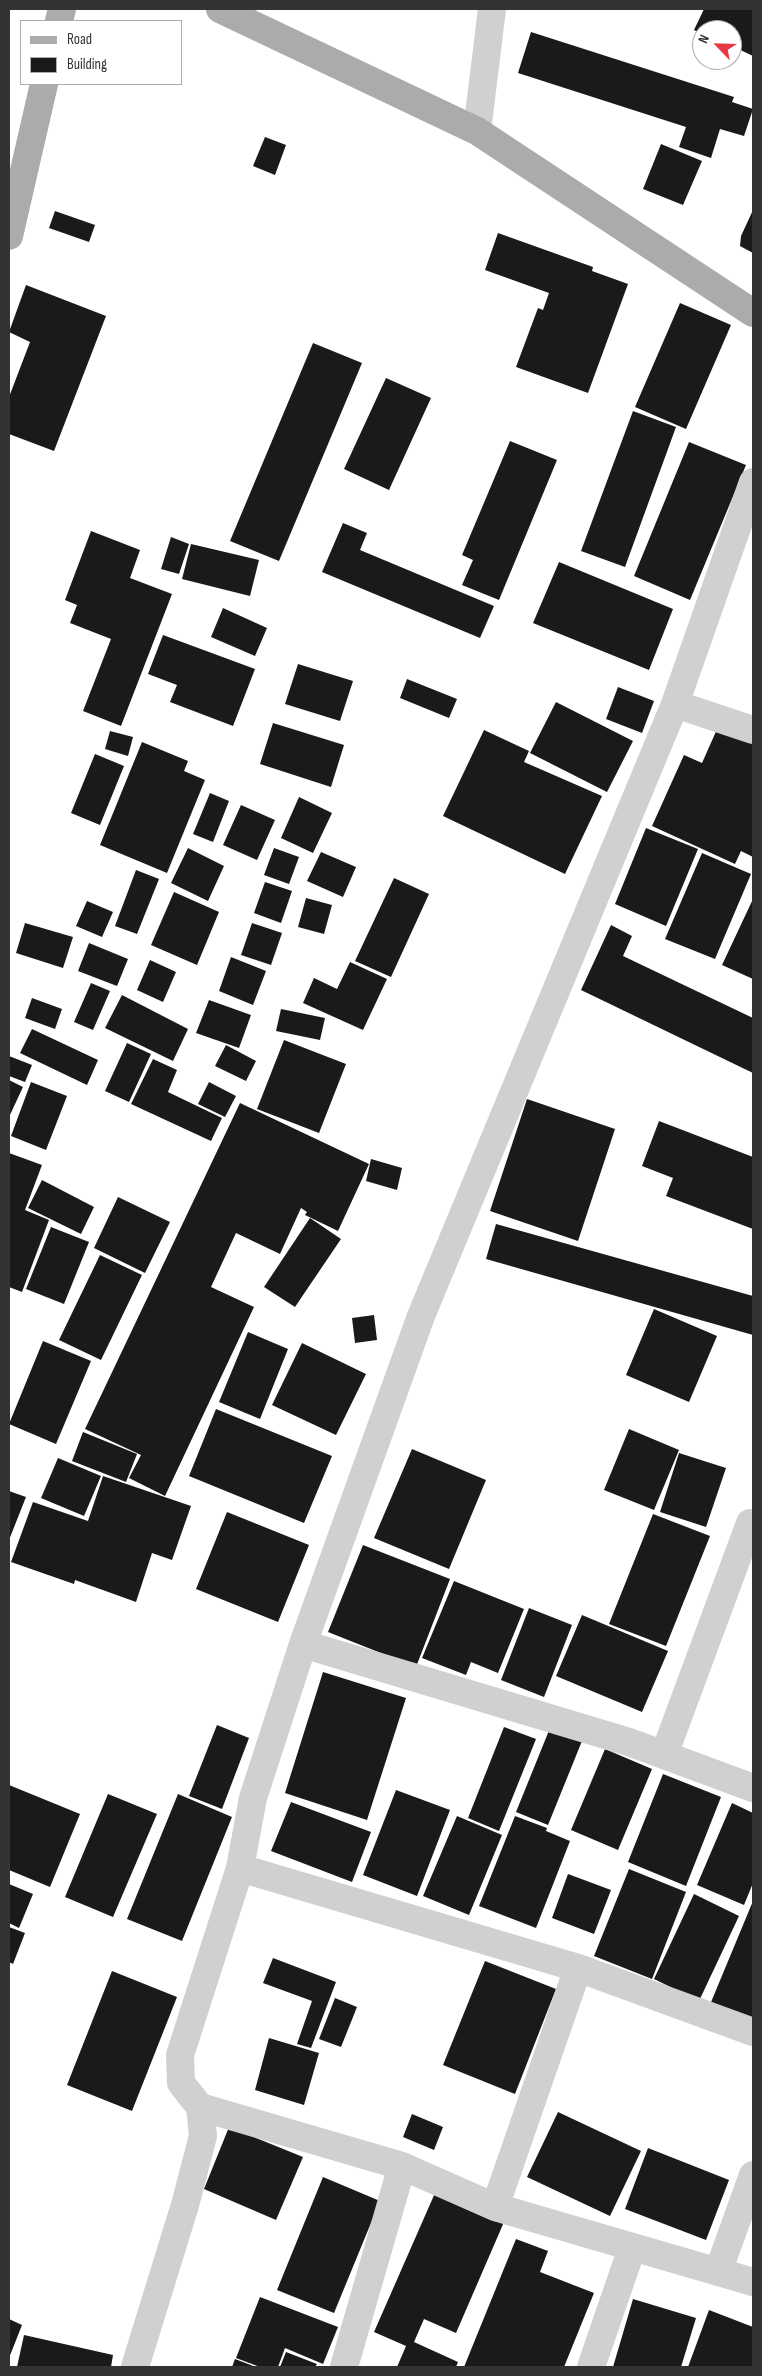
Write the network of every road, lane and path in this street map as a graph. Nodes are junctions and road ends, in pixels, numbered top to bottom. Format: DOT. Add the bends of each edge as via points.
graph roads {
  1 [pos="220,9"];
  2 [pos="492,9"];
  3 [pos="44,85"];
  4 [pos="477,131"];
  5 [pos="9,236"];
  6 [pos="753,314"];
  7 [pos="753,482"];
  8 [pos="676,704"];
  9 [pos="753,730"];
  10 [pos="750,1523"];
  11 [pos="303,1644"];
  12 [pos="664,1754"];
  13 [pos="753,1788"];
  14 [pos="240,1868"];
  15 [pos="578,1968"];
  16 [pos="753,2032"];
  17 [pos="200,2107"];
  18 [pos="402,2166"];
  19 [pos="753,2175"];
  20 [pos="495,2207"];
  21 [pos="632,2248"];
  22 [pos="718,2272"];
  23 [pos="753,2282"];
  24 [pos="135,2367"];
  25 [pos="344,2367"];
  26 [pos="591,2367"];
  1 -- 4 [label="main road"];
  2 -- 4 [label="street"];
  3 -- 5 [label="main road"];
  4 -- 6 [label="main road"];
  7 -- 8 [label="street"];
  8 -- 9 [label="street"];
  8 -- 11 [label="street" via="421,1316"];
  10 -- 12 [label="street"];
  11 -- 12 [label="street"];
  11 -- 14 [label="street" via="253,1798"];
  12 -- 13 [label="street"];
  14 -- 15 [label="street"];
  14 -- 17 [label="street" via="180,2056 181,2083"];
  15 -- 16 [label="street"];
  15 -- 20 [label="street"];
  17 -- 18 [label="street"];
  17 -- 24 [label="street" via="203,2136"];
  18 -- 20 [label="street"];
  18 -- 25 [label="street"];
  19 -- 22 [label="street"];
  20 -- 21 [label="street"];
  21 -- 22 [label="street"];
  21 -- 26 [label="street"];
  22 -- 23 [label="street"];
}
